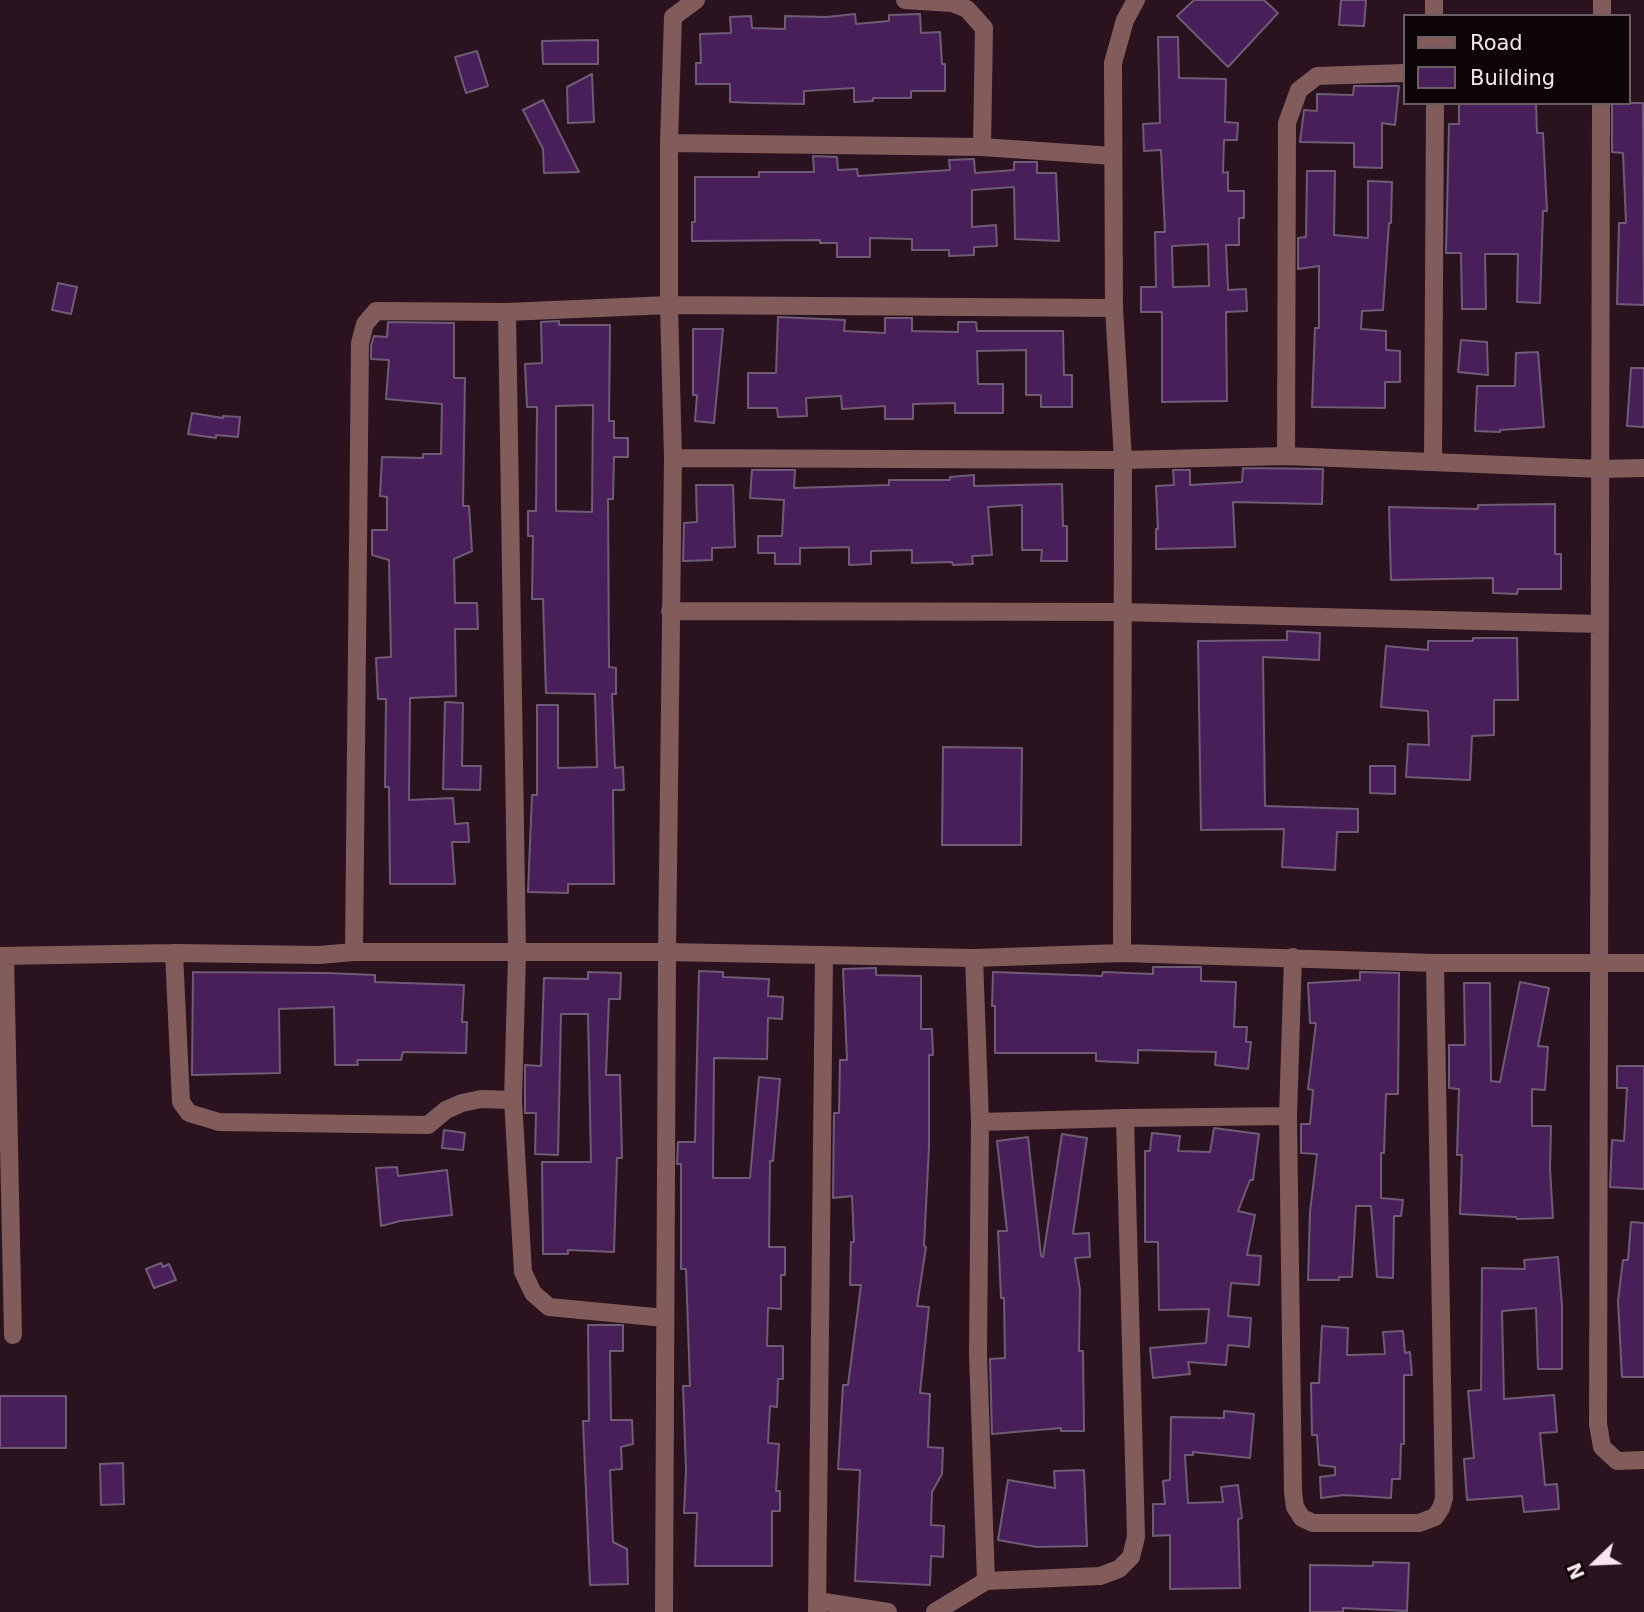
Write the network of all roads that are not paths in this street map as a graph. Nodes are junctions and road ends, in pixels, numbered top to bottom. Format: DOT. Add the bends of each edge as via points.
graph roads {
  1 [pos="696,0"];
  2 [pos="905,0"];
  3 [pos="1136,0"];
  4 [pos="1402,73"];
  5 [pos="1435,105"];
  6 [pos="1601,105"];
  7 [pos="669,143"];
  8 [pos="982,147"];
  9 [pos="1113,156"];
  10 [pos="669,305"];
  11 [pos="1114,308"];
  12 [pos="506,312"];
  13 [pos="1286,456"];
  14 [pos="673,458"];
  15 [pos="1123,460"];
  16 [pos="1433,462"];
  17 [pos="1644,468"];
  18 [pos="1600,469"];
  19 [pos="670,611"];
  20 [pos="1122,612"];
  21 [pos="1599,624"];
  22 [pos="667,952"];
  23 [pos="174,953"];
  24 [pos="354,953"];
  25 [pos="1122,953"];
  26 [pos="517,954"];
  27 [pos="2,956"];
  28 [pos="824,956"];
  29 [pos="1293,957"];
  30 [pos="974,958"];
  31 [pos="1435,963"];
  32 [pos="1644,964"];
  33 [pos="1598,965"];
  34 [pos="513,1100"];
  35 [pos="1288,1116"];
  36 [pos="1125,1118"];
  37 [pos="980,1122"];
  38 [pos="665,1318"];
  39 [pos="13,1335"];
  40 [pos="1644,1460"];
  41 [pos="986,1581"];
  42 [pos="818,1607"];
  43 [pos="664,1612"];
  44 [pos="888,1612"];
  45 [pos="935,1612"];
  1 -- 7 [label="street" via="673,17"];
  2 -- 8 [label="street" via="952,3 967,9 984,29"];
  3 -- 9 [label="street" via="1113,63"];
  4 -- 13 [label="street" via="1317,76 1299,90 1287,123"];
  5 -- 16 [label="street"];
  6 -- 18 [label="street"];
  7 -- 8 [label="street"];
  7 -- 10 [label="street"];
  8 -- 9 [label="street"];
  9 -- 11 [label="street"];
  10 -- 11 [label="street"];
  10 -- 12 [label="street"];
  10 -- 14 [label="street"];
  11 -- 15 [label="street"];
  12 -- 24 [label="street" via="376,311 361,334"];
  12 -- 26 [label="street"];
  13 -- 15 [label="street"];
  13 -- 16 [label="street"];
  14 -- 15 [label="street"];
  14 -- 19 [label="street"];
  15 -- 20 [label="street"];
  16 -- 18 [label="street"];
  17 -- 18 [label="street"];
  18 -- 21 [label="street"];
  19 -- 20 [label="street"];
  19 -- 22 [label="street"];
  20 -- 21 [label="street"];
  20 -- 25 [label="street"];
  21 -- 33 [label="street"];
  22 -- 26 [label="street"];
  22 -- 28 [label="street"];
  22 -- 38 [label="street"];
  23 -- 24 [label="street"];
  23 -- 27 [label="street"];
  23 -- 34 [label="street" via="181,1102 189,1113 219,1122 428,1125 462,1103"];
  24 -- 26 [label="street"];
  25 -- 29 [label="street"];
  25 -- 30 [label="street"];
  26 -- 34 [label="street"];
  27 -- 39 [label="street"];
  28 -- 30 [label="street"];
  28 -- 42 [label="street"];
  29 -- 31 [label="street"];
  29 -- 35 [label="street"];
  30 -- 37 [label="street"];
  31 -- 33 [label="street"];
  31 -- 35 [label="street" via="1444,1498 1435,1517 1419,1523 1313,1524 1295,1507"];
  32 -- 33 [label="street"];
  33 -- 40 [label="street" via="1598,1424 1602,1447 1617,1461"];
  34 -- 38 [label="street" via="523,1272 533,1293 549,1307"];
  35 -- 36 [label="street"];
  36 -- 37 [label="street"];
  36 -- 41 [label="street" via="1136,1537 1131,1557 1119,1569 1100,1577"];
  37 -- 41 [label="street" via="978,1354"];
  38 -- 43 [label="street"];
  41 -- 45 [label="street"];
  42 -- 44 [label="street"];
}
